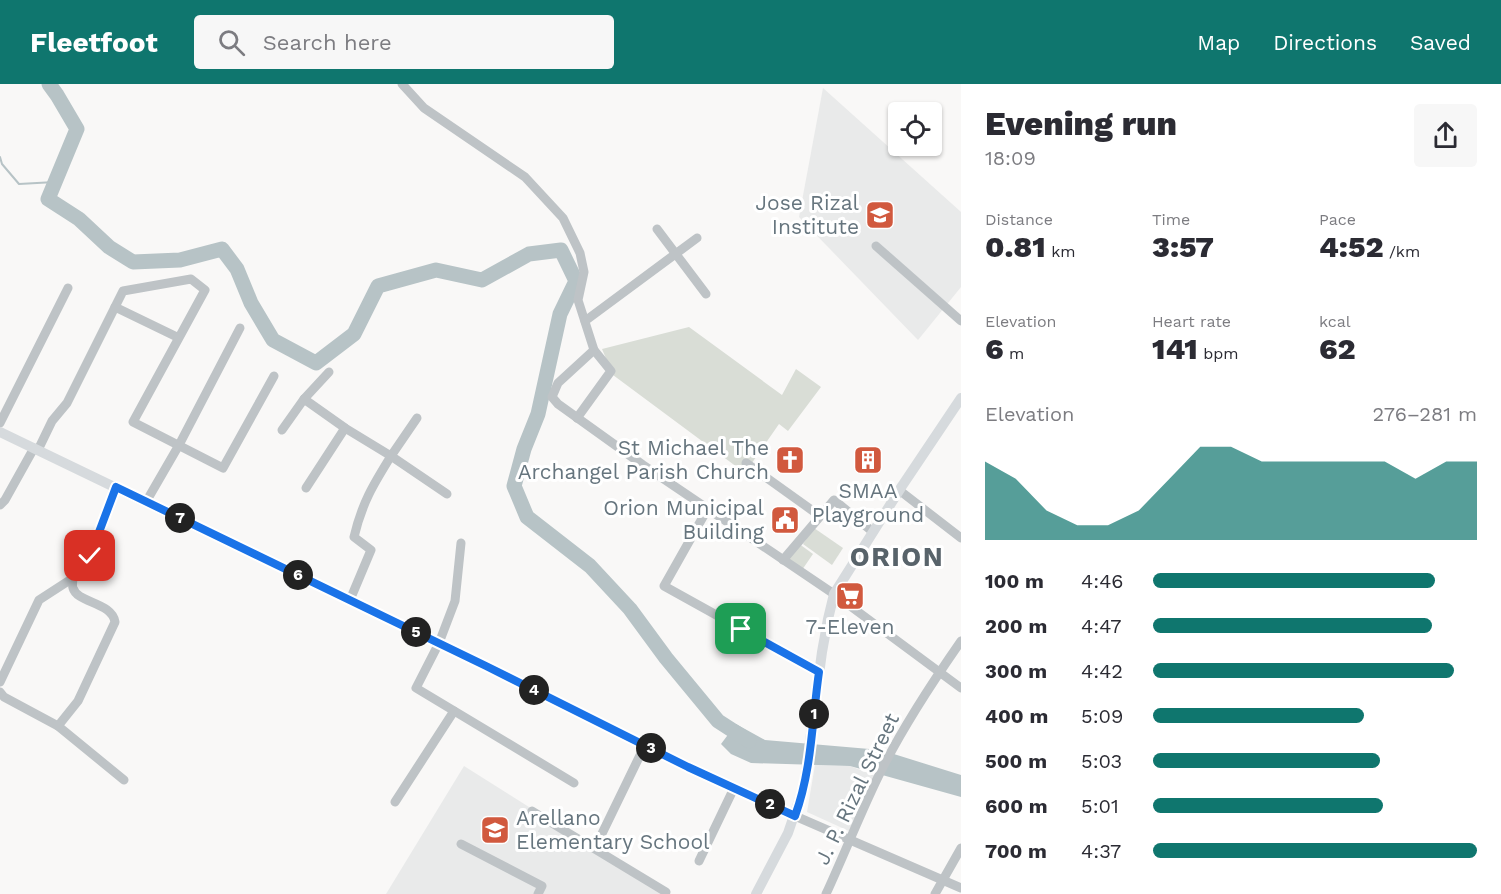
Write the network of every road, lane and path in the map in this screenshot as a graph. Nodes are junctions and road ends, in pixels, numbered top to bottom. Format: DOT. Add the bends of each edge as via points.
graph roads {
  1 [pos="402,84"];
  2 [pos="657,229"];
  3 [pos="697,238"];
  4 [pos="876,246"];
  5 [pos="676,254"];
  6 [pos="68,288"];
  7 [pos="706,294"];
  8 [pos="115,307"];
  9 [pos="585,321"];
  10 [pos="961,321"];
  11 [pos="240,328"];
  12 [pos="177,338"];
  13 [pos="594,350"];
  14 [pos="328,372"];
  15 [pos="274,376"];
  16 [pos="961,398"];
  17 [pos="304,399"];
  18 [pos="417,418"];
  19 [pos="577,418"];
  20 [pos="0,423"];
  21 [pos="345,428"];
  22 [pos="282,430"];
  23 [pos="0,432"];
  24 [pos="179,445"];
  25 [pos="36,449"];
  26 [pos="391,456"];
  27 [pos="746,463"];
  28 [pos="116,487"];
  29 [pos="306,488"];
  30 [pos="899,490"];
  31 [pos="447,494"];
  32 [pos="146,502"];
  33 [pos="0,505"];
  34 [pos="708,508"];
  35 [pos="820,516"];
  36 [pos="873,532"];
  37 [pos="961,538"];
  38 [pos="461,543"];
  39 [pos="783,560"];
  40 [pos="73,577"];
  41 [pos="834,594"];
  42 [pos="350,600"];
  43 [pos="961,641"];
  44 [pos="439,643"];
  45 [pos="819,672"];
  46 [pos="939,672"];
  47 [pos="0,682"];
  48 [pos="961,688"];
  49 [pos="0,692"];
  50 [pos="454,711"];
  51 [pos="58,726"];
  52 [pos="645,745"];
  53 [pos="124,780"];
  54 [pos="574,783"];
  55 [pos="734,788"];
  56 [pos="395,802"];
  57 [pos="532,811"];
  58 [pos="795,816"];
  59 [pos="851,839"];
  60 [pos="461,844"];
  61 [pos="595,848"];
  62 [pos="961,848"];
  63 [pos="699,861"];
  64 [pos="943,880"];
  65 [pos="961,888"];
  66 [pos="666,892"];
  67 [pos="538,894"];
  68 [pos="756,894"];
  69 [pos="826,894"];
  70 [pos="935,894"];
  1 -- 9 [label="street" via="424,108 525,177 563,218 580,253 584,272 578,300"];
  2 -- 5 [label="street"];
  3 -- 5 [label="street"];
  4 -- 10 [label="street"];
  5 -- 7 [label="street"];
  5 -- 9 [label="street"];
  6 -- 20 [label="street"];
  8 -- 12 [label="street"];
  8 -- 12 [label="street" via="123,291 191,279 205,290"];
  8 -- 25 [label="street" via="67,403"];
  9 -- 13 [label="street"];
  11 -- 24 [label="street"];
  12 -- 24 [label="street" via="133,422"];
  13 -- 19 [label="street" via="611,371"];
  13 -- 19 [label="street" via="558,383 552,397"];
  14 -- 17 [label="street"];
  15 -- 24 [label="street" via="224,468"];
  16 -- 30 [label="main road"];
  17 -- 21 [label="street"];
  17 -- 22 [label="street"];
  18 -- 26 [label="street"];
  19 -- 34 [label="street"];
  21 -- 26 [label="street"];
  21 -- 29 [label="street"];
  23 -- 25 [label="main road"];
  24 -- 32 [label="street"];
  25 -- 28 [label="main road"];
  25 -- 33 [label="street"];
  26 -- 31 [label="street"];
  26 -- 42 [label="street" via="360,511 354,537 371,550"];
  27 -- 35 [label="street"];
  28 -- 32 [label="main road"];
  28 -- 40 [label="street" via="88,560"];
  30 -- 36 [label="main road"];
  30 -- 37 [label="street"];
  32 -- 42 [label="main road"];
  34 -- 39 [label="street"];
  34 -- 45 [label="street" via="664,586"];
  35 -- 36 [label="street" via="834,500"];
  35 -- 39 [label="street"];
  36 -- 41 [label="main road"];
  38 -- 44 [label="street" via="455,601"];
  39 -- 41 [label="street"];
  40 -- 47 [label="street" via="39,600"];
  40 -- 51 [label="street" via="76,592 108,611 115,622 78,701"];
  41 -- 45 [label="main road"];
  41 -- 46 [label="street"];
  42 -- 44 [label="main road"];
  43 -- 46 [label="street, J. P. Rizal Street"];
  44 -- 50 [label="street" via="416,688"];
  44 -- 52 [label="main road"];
  45 -- 58 [label="main road" via="808,766"];
  46 -- 48 [label="street"];
  46 -- 59 [label="street, J. P. Rizal Street" via="879,775"];
  49 -- 51 [label="street"];
  50 -- 54 [label="street"];
  50 -- 56 [label="street"];
  51 -- 53 [label="street"];
  52 -- 55 [label="main road"];
  52 -- 61 [label="street"];
  55 -- 58 [label="main road"];
  55 -- 63 [label="street"];
  57 -- 61 [label="street"];
  58 -- 59 [label="street"];
  58 -- 68 [label="main road"];
  59 -- 64 [label="street"];
  59 -- 69 [label="street, J. P. Rizal Street"];
  60 -- 67 [label="street" via="542,886"];
  61 -- 66 [label="street"];
  62 -- 64 [label="street"];
  64 -- 65 [label="street"];
  64 -- 70 [label="street"];
}
